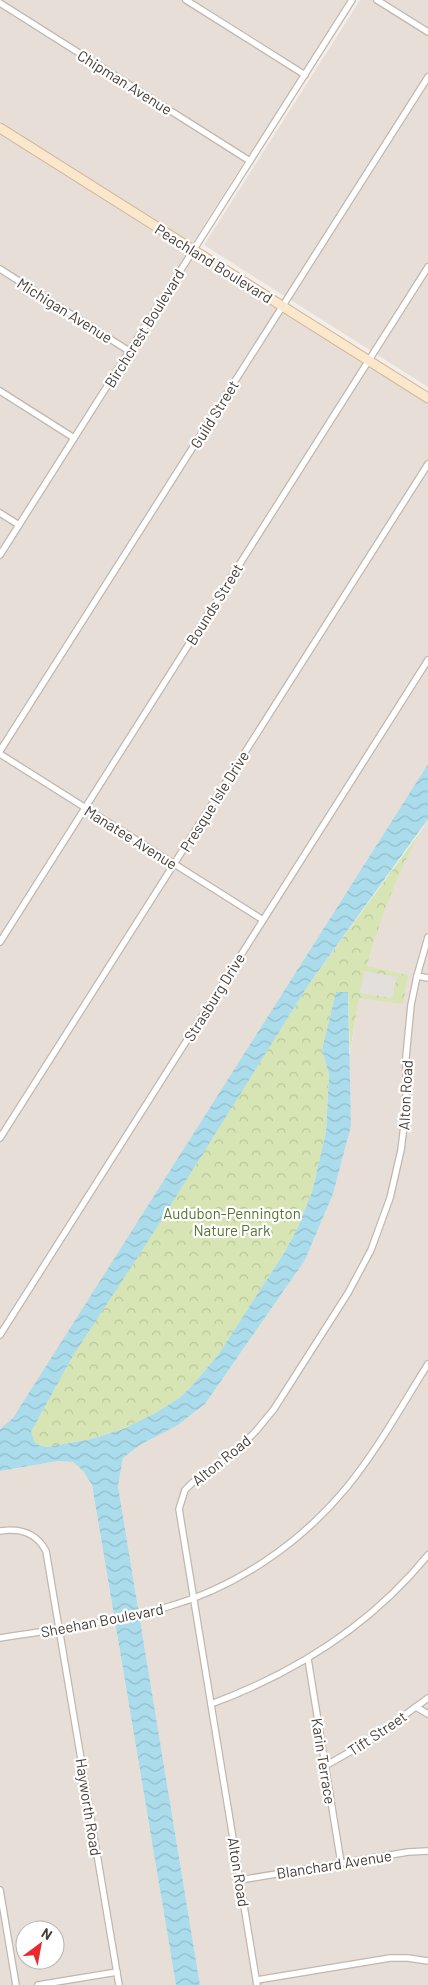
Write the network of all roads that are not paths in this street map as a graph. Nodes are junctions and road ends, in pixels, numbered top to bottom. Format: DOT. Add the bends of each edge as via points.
graph roads {
  1 [pos="186,0"];
  2 [pos="352,0"];
  3 [pos="377,0"];
  4 [pos="0,3"];
  5 [pos="428,32"];
  6 [pos="305,75"];
  7 [pos="428,77"];
  8 [pos="0,128"];
  9 [pos="250,161"];
  10 [pos="193,250"];
  11 [pos="428,267"];
  12 [pos="0,269"];
  13 [pos="282,306"];
  14 [pos="130,351"];
  15 [pos="368,361"];
  16 [pos="0,391"];
  17 [pos="428,398"];
  18 [pos="74,438"];
  19 [pos="428,464"];
  20 [pos="0,513"];
  21 [pos="19,525"];
  22 [pos="0,555"];
  23 [pos="428,660"];
  24 [pos="0,752"];
  25 [pos="85,808"];
  26 [pos="174,864"];
  27 [pos="263,920"];
  28 [pos="428,938"];
  29 [pos="0,942"];
  30 [pos="417,976"];
  31 [pos="428,978"];
  32 [pos="0,1138"];
  33 [pos="0,1334"];
  34 [pos="428,1364"];
  35 [pos="0,1531"];
  36 [pos="428,1554"];
  37 [pos="194,1598"];
  38 [pos="60,1628"];
  39 [pos="0,1638"];
  40 [pos="308,1659"];
  41 [pos="428,1698"];
  42 [pos="211,1704"];
  43 [pos="416,1707"];
  44 [pos="428,1714"];
  45 [pos="325,1766"];
  46 [pos="428,1851"];
  47 [pos="341,1863"];
  48 [pos="240,1880"];
  49 [pos="0,1890"];
  50 [pos="428,1961"];
  51 [pos="117,1972"];
  52 [pos="257,1983"];
  53 [pos="16,1985"];
  54 [pos="38,1985"];
  55 [pos="119,1985"];
  1 -- 6 [label="street"];
  2 -- 6 [label="street, Birchcrest Boulevard"];
  3 -- 5 [label="street"];
  4 -- 9 [label="street, Chipman Avenue"];
  6 -- 9 [label="street, Birchcrest Boulevard"];
  7 -- 13 [label="street, Guild Street"];
  8 -- 10 [label="street, Peachland Boulevard"];
  9 -- 10 [label="street, Birchcrest Boulevard"];
  10 -- 13 [label="street, Peachland Boulevard"];
  10 -- 14 [label="street, Birchcrest Boulevard"];
  11 -- 15 [label="street, Bounds Street"];
  12 -- 14 [label="street, Michigan Avenue"];
  13 -- 15 [label="street, Peachland Boulevard"];
  13 -- 24 [label="street, Guild Street"];
  14 -- 18 [label="street, Birchcrest Boulevard"];
  15 -- 17 [label="street, Peachland Boulevard"];
  15 -- 25 [label="street, Bounds Street"];
  16 -- 18 [label="street"];
  18 -- 21 [label="street, Birchcrest Boulevard"];
  19 -- 26 [label="street, Presque Isle Drive"];
  20 -- 21 [label="street"];
  21 -- 22 [label="street, Birchcrest Boulevard"];
  23 -- 27 [label="street, Strasburg Drive"];
  24 -- 25 [label="street, Manatee Avenue"];
  25 -- 26 [label="street, Manatee Avenue"];
  25 -- 29 [label="street, Bounds Street"];
  26 -- 27 [label="street, Manatee Avenue"];
  26 -- 32 [label="street, Presque Isle Drive"];
  27 -- 33 [label="street, Strasburg Drive"];
  28 -- 30 [label="street, Alton Road"];
  30 -- 31 [label="street"];
  30 -- 37 [label="street, Alton Road" via="408,1035 402,1144 382,1224 348,1293 274,1409 241,1446 185,1490 179,1509"];
  34 -- 37 [label="street, Sheehan Boulevard" via="363,1467 330,1507 269,1558 224,1585"];
  35 -- 38 [label="street, Hayworth Road" via="24,1530 41,1542 46,1550"];
  36 -- 40 [label="street" via="375,1609"];
  37 -- 38 [label="street, Sheehan Boulevard" via="141,1614"];
  37 -- 42 [label="street, Alton Road"];
  38 -- 39 [label="street, Sheehan Boulevard"];
  38 -- 51 [label="street, Hayworth Road"];
  40 -- 42 [label="street" via="258,1686"];
  40 -- 45 [label="street, Karin Terrace"];
  41 -- 43 [label="street, Tift Street"];
  42 -- 48 [label="street, Alton Road"];
  43 -- 44 [label="street"];
  43 -- 45 [label="street, Tift Street" via="369,1741"];
  45 -- 47 [label="street, Karin Terrace"];
  46 -- 47 [label="street, Blanchard Avenue"];
  47 -- 48 [label="street, Blanchard Avenue"];
  48 -- 52 [label="street, Alton Road"];
  49 -- 53 [label="street"];
  50 -- 52 [label="street" via="390,1958"];
  51 -- 54 [label="street"];
  51 -- 55 [label="street, Hayworth Road"];
}
